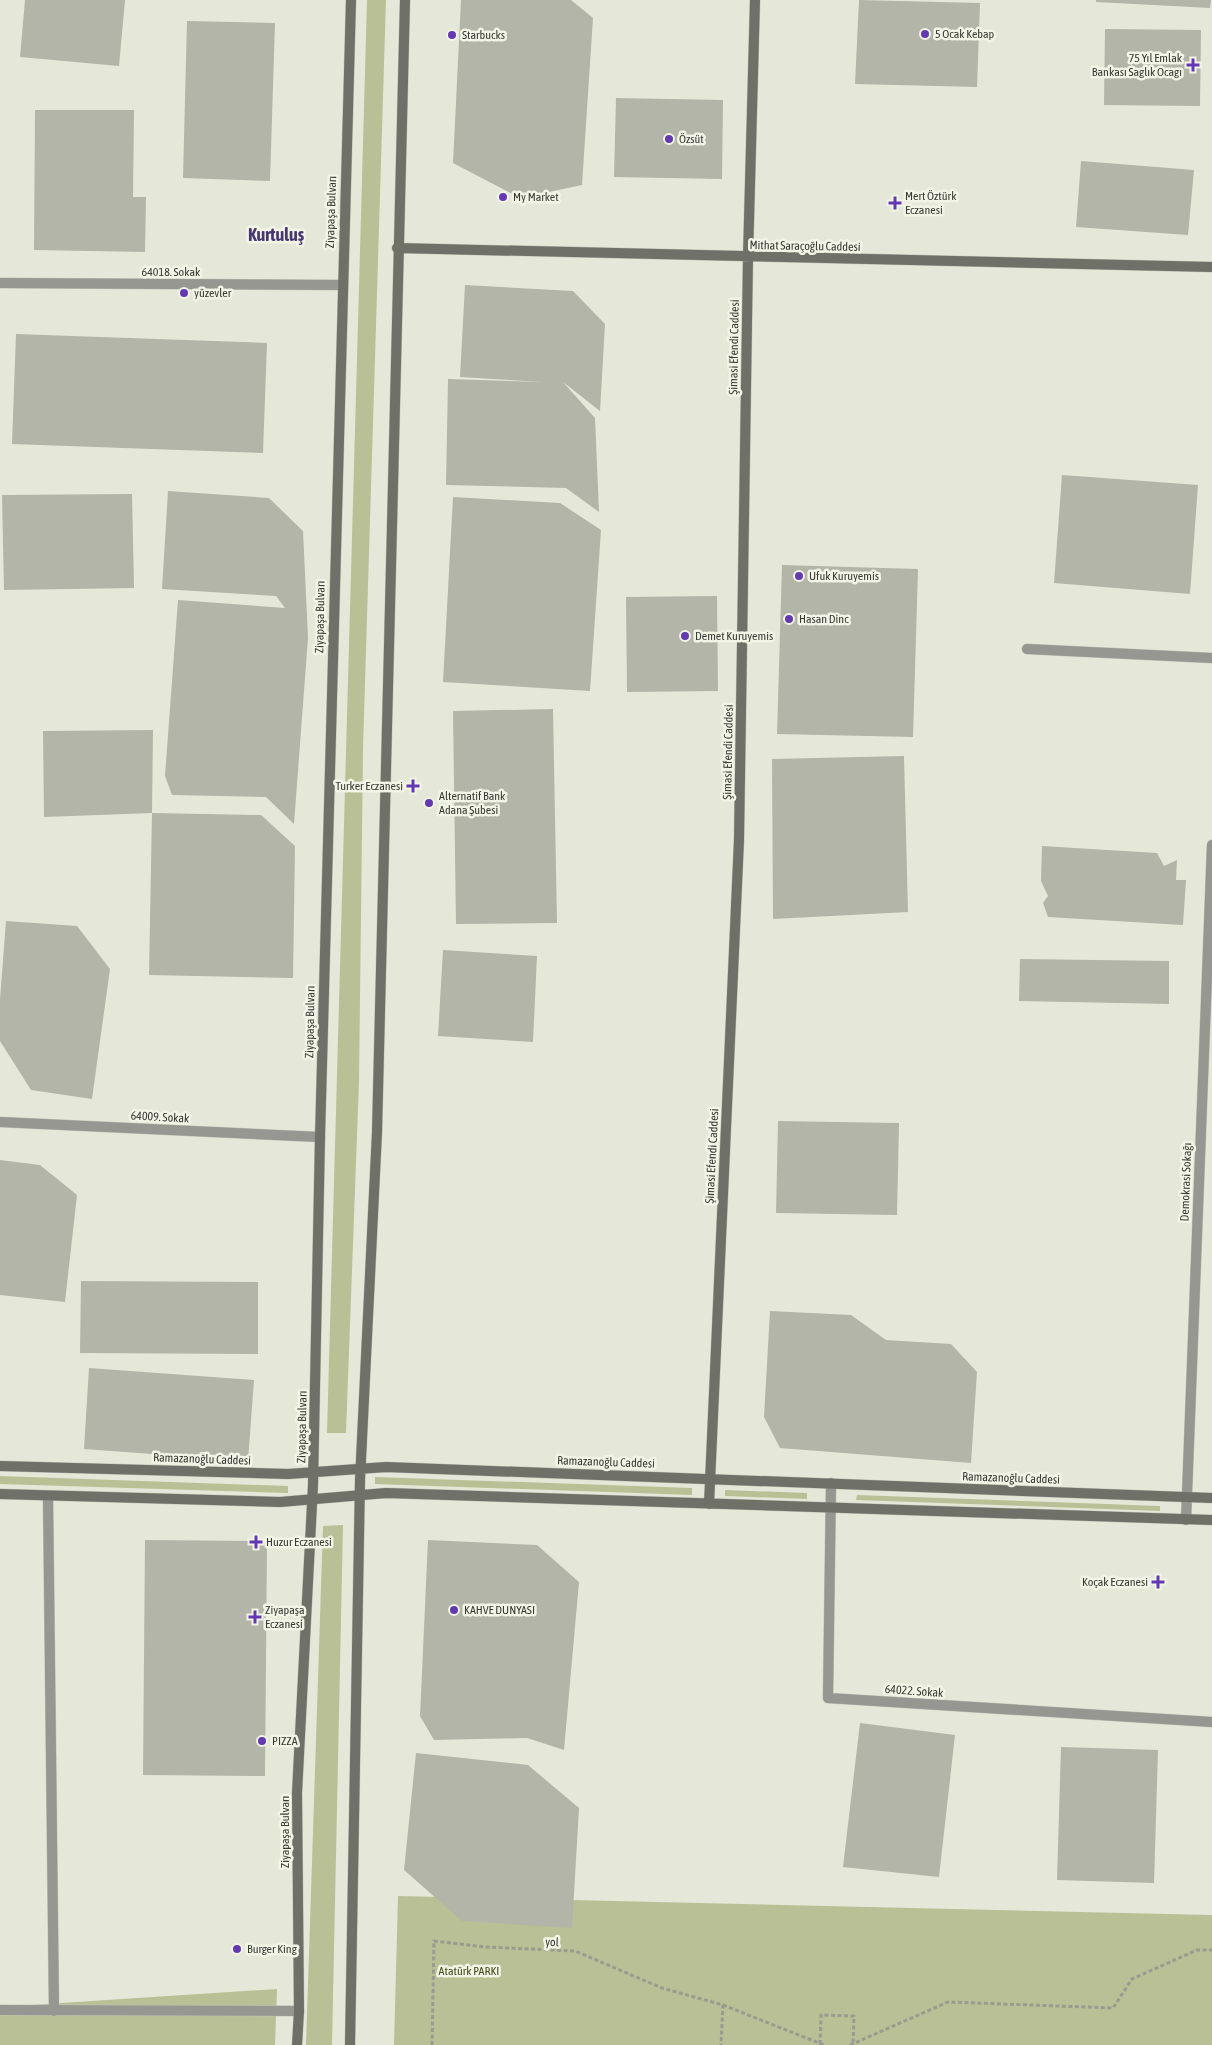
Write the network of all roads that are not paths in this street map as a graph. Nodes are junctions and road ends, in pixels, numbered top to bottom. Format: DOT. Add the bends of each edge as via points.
graph roads {
  1 [pos="350,0"];
  2 [pos="404,0"];
  3 [pos="755,0"];
  4 [pos="397,248"];
  5 [pos="748,257"];
  6 [pos="1212,267"];
  7 [pos="0,284"];
  8 [pos="342,286"];
  9 [pos="1027,649"];
  10 [pos="1212,658"];
  11 [pos="1212,845"];
  12 [pos="0,1122"];
  13 [pos="320,1137"];
  14 [pos="0,1466"];
  15 [pos="361,1468"];
  16 [pos="314,1472"];
  17 [pos="710,1479"];
  18 [pos="831,1483"];
  19 [pos="0,1494"];
  20 [pos="48,1496"];
  21 [pos="360,1496"];
  22 [pos="1187,1497"];
  23 [pos="1212,1498"];
  24 [pos="312,1499"];
  25 [pos="709,1504"];
  26 [pos="832,1508"];
  27 [pos="1186,1520"];
  28 [pos="1212,1520"];
  29 [pos="1212,1722"];
  30 [pos="0,2010"];
  31 [pos="54,2011"];
  32 [pos="299,2011"];
  33 [pos="297,2045"];
  34 [pos="350,2045"];
  1 -- 8 [label="main road, Ziyapaşa Bulvarı"];
  2 -- 4 [label="main road"];
  3 -- 5 [label="main road, Şimasi Efendi Caddesi"];
  4 -- 5 [label="main road, Mithat Saraçoğlu Caddesi"];
  4 -- 15 [label="main road" via="377,1132"];
  5 -- 6 [label="main road, Mithat Saraçoğlu Caddesi"];
  5 -- 17 [label="main road, Şimasi Efendi Caddesi" via="740,840"];
  7 -- 8 [label="street, 64018. Sokak"];
  8 -- 13 [label="main road, Ziyapaşa Bulvarı"];
  9 -- 10 [label="street"];
  11 -- 22 [label="street, Demokrasi Sokağı"];
  12 -- 13 [label="street, 64009. Sokak"];
  13 -- 16 [label="main road, Ziyapaşa Bulvarı"];
  14 -- 16 [label="main road, Ramazanoğlu Caddesi"];
  15 -- 16 [label="main road, Ramazanoğlu Caddesi"];
  15 -- 17 [label="main road, Ramazanoğlu Caddesi"];
  15 -- 21 [label="main road"];
  16 -- 24 [label="main road, Ziyapaşa Bulvarı"];
  17 -- 18 [label="main road, Ramazanoğlu Caddesi"];
  17 -- 25 [label="main road, Şimasi Efendi Caddesi"];
  18 -- 22 [label="main road, Ramazanoğlu Caddesi"];
  18 -- 26 [label="street, 64022. Sokak"];
  19 -- 20 [label="main road"];
  20 -- 24 [label="main road" via="280,1502"];
  20 -- 31 [label="street"];
  21 -- 24 [label="main road"];
  21 -- 25 [label="main road" via="386,1493"];
  21 -- 34 [label="main road"];
  22 -- 23 [label="main road, Ramazanoğlu Caddesi"];
  22 -- 27 [label="street, Demokrasi Sokağı"];
  24 -- 32 [label="main road, Ziyapaşa Bulvarı" via="297,1793"];
  25 -- 26 [label="main road"];
  26 -- 27 [label="main road"];
  26 -- 29 [label="street, 64022. Sokak" via="828,1698"];
  27 -- 28 [label="main road"];
  30 -- 31 [label="street"];
  31 -- 32 [label="street"];
  32 -- 33 [label="main road, Ziyapaşa Bulvarı"];
}
